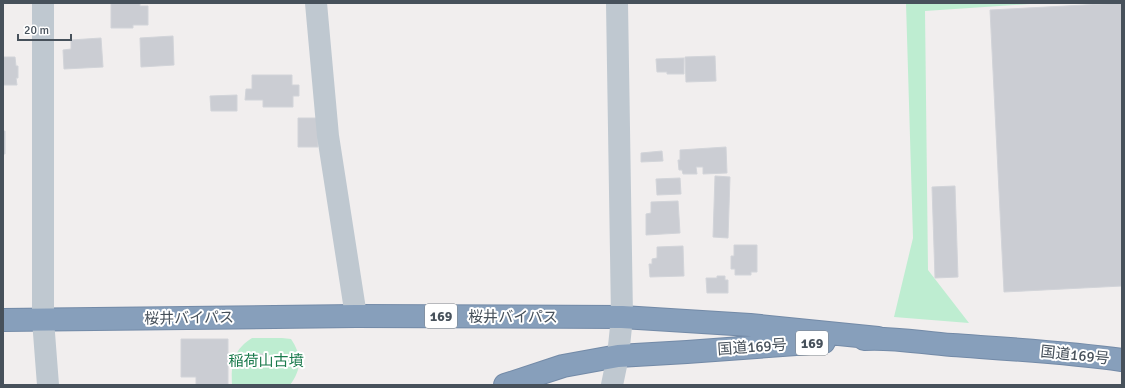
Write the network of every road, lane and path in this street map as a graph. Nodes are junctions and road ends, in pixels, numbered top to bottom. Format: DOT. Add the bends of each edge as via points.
graph roads {
  1 [pos="43,3"];
  2 [pos="316,3"];
  3 [pos="617,3"];
  4 [pos="356,316"];
  5 [pos="622,317"];
  6 [pos="3,320"];
  7 [pos="43,320"];
  8 [pos="878,338"];
  9 [pos="618,356"];
  10 [pos="1122,360"];
  11 [pos="48,385"];
  12 [pos="505,385"];
  13 [pos="612,385"];
  1 -- 7 [label="street"];
  2 -- 4 [label="street" via="328,136"];
  3 -- 5 [label="street"];
  4 -- 5 [label="highway, 桜井バイパス / 169"];
  4 -- 7 [label="highway, 桜井バイパス / 169"];
  5 -- 8 [label="highway, 桜井バイパス / 169" via="750,325"];
  5 -- 9 [label="street"];
  6 -- 7 [label="highway, 桜井バイパス / 169"];
  7 -- 11 [label="street"];
  8 -- 9 [label="highway, 国道169号 / 169"];
  8 -- 10 [label="highway, 国道169号 / 169"];
  9 -- 12 [label="highway, 国道169号 / 169" via="563,366"];
  9 -- 13 [label="street"];
}
